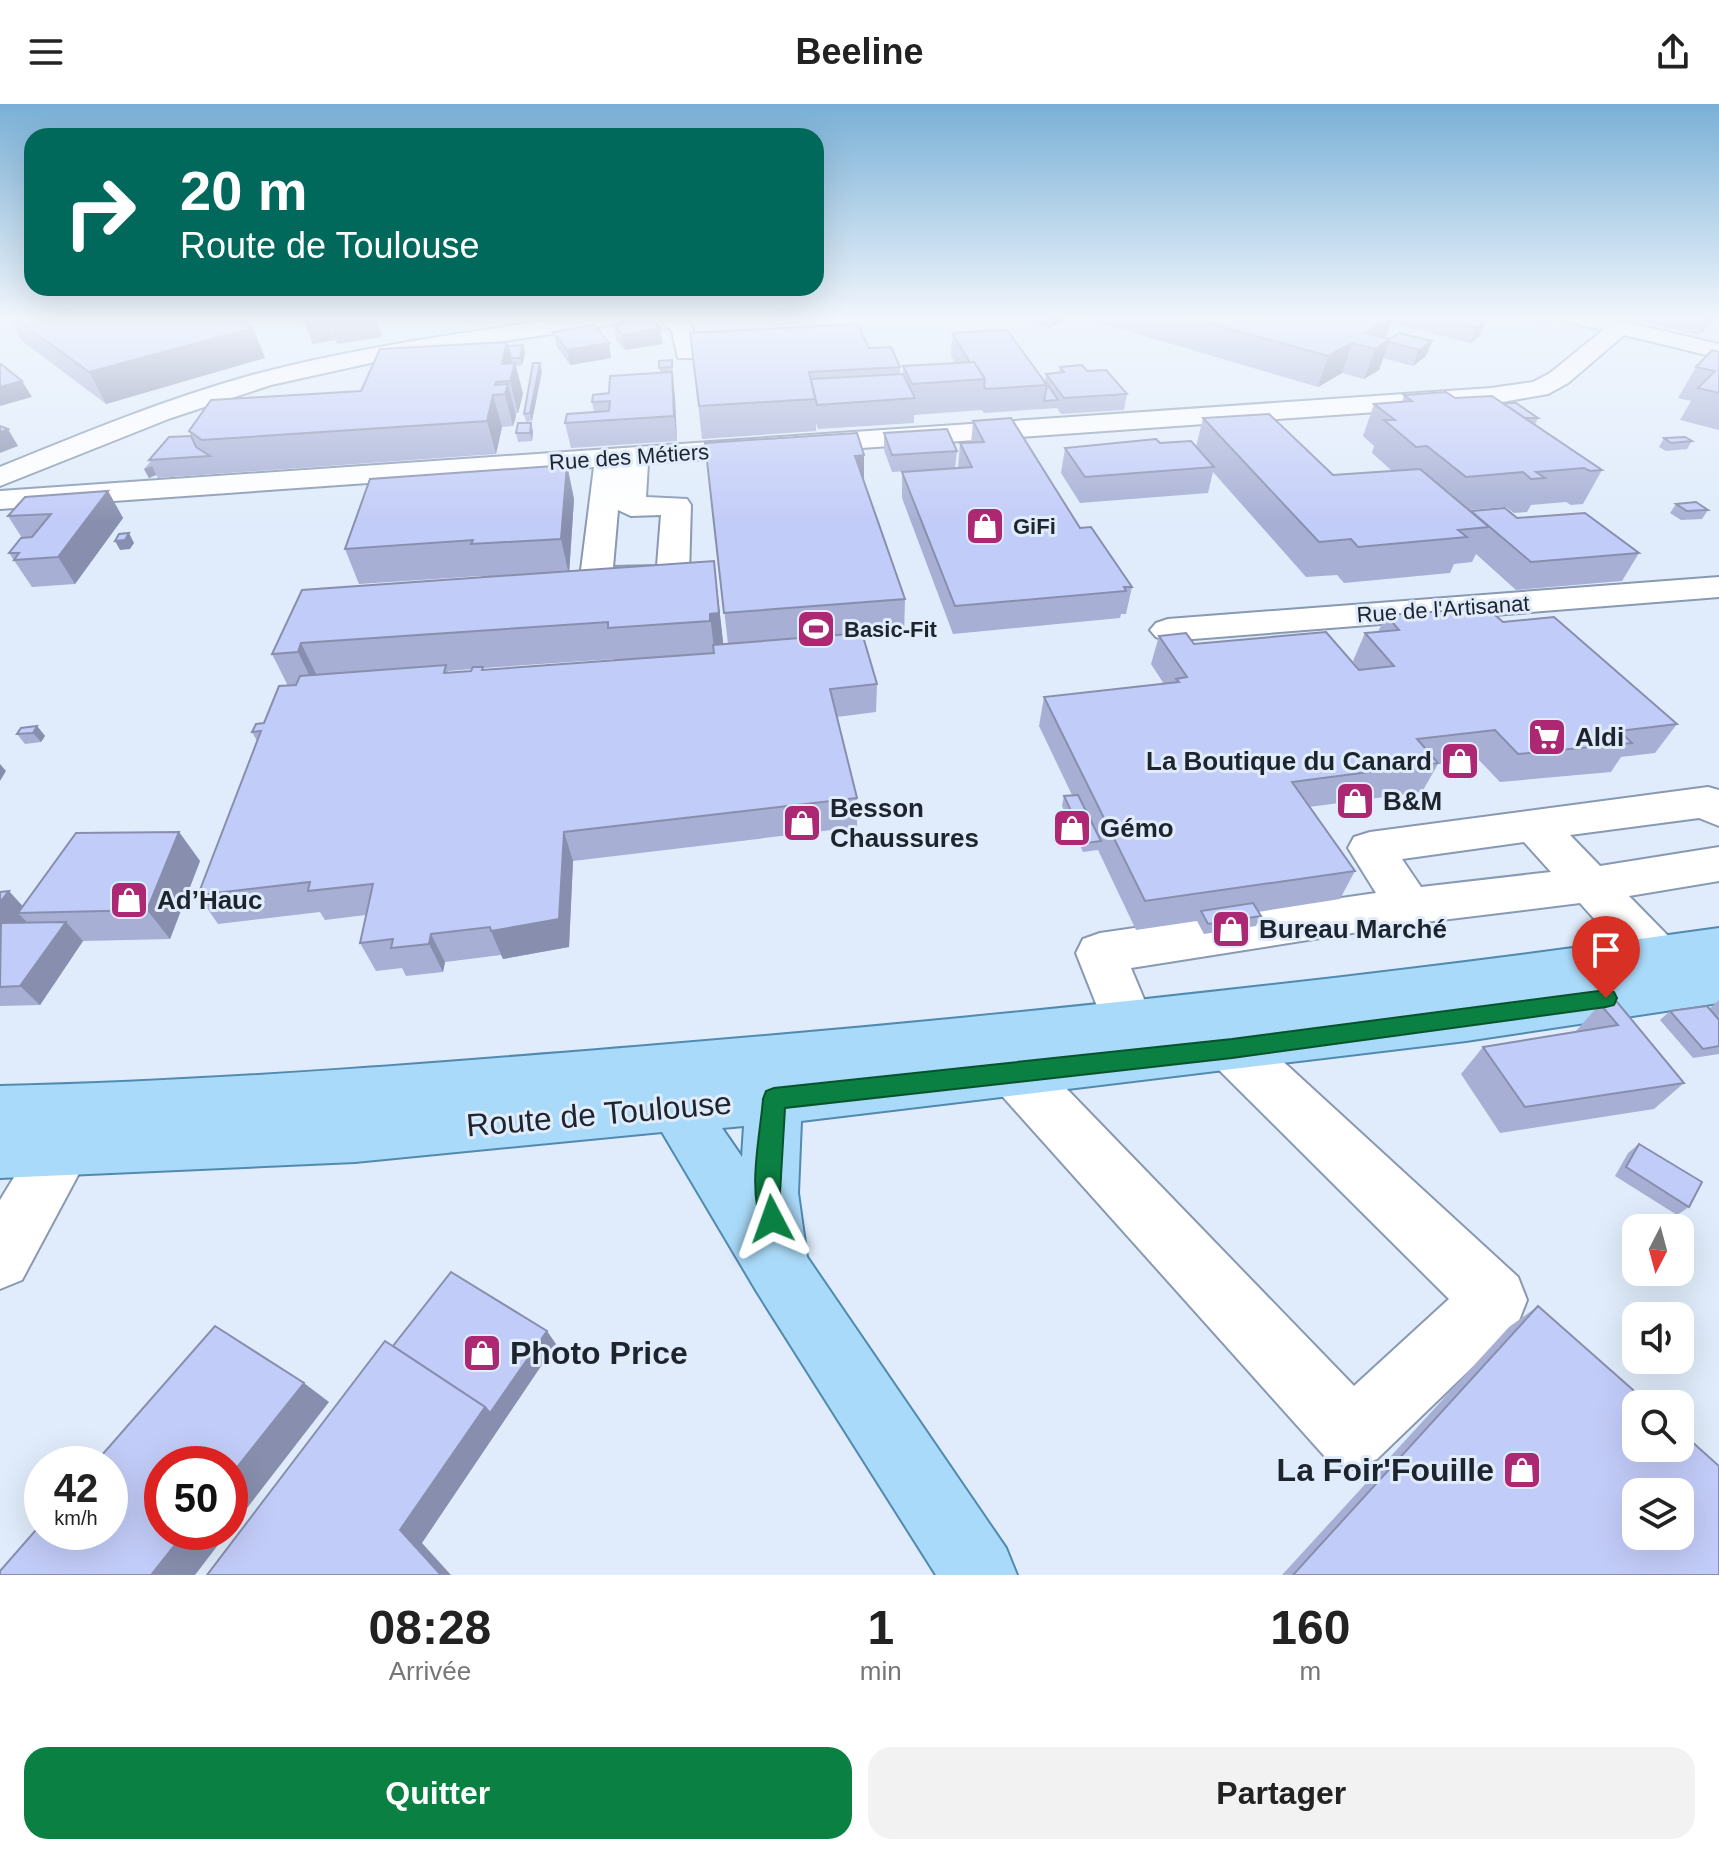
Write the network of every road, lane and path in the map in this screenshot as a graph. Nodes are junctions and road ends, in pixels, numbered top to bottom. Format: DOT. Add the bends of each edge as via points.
graph roads {
  1 [pos="243,386"];
  2 [pos="1545,386"];
  3 [pos="677,453"];
  4 [pos="815,460"];
  5 [pos="58,469"];
  6 [pos="10,473"];
  7 [pos="0,500"];
  8 [pos="1719,587"];
  9 [pos="1168,630"];
  10 [pos="1719,811"];
  11 [pos="1534,825"];
  12 [pos="1719,864"];
  13 [pos="1590,885"];
  14 [pos="1409,906"];
  15 [pos="1719,947"];
  16 [pos="1658,957"];
  17 [pos="1719,982"];
  18 [pos="1128,1023"];
  19 [pos="1232,1048"];
  20 [pos="1014,1071"];
  21 [pos="774,1099"];
  22 [pos="678,1108"];
  23 [pos="0,1111"];
  24 [pos="63,1149"];
  25 [pos="0,1151"];
  26 [pos="0,1258"];
  27 [pos="779,1270"];
  28 [pos="979,1575"];
  1 -- 6 [label="street"];
  2 -- 3 [label="street, Rue des Métiers" via="1491,396"];
  3 -- 4 [label="street" via="679,471"];
  3 -- 7 [label="street, Rue des Métiers"];
  5 -- 6 [label="street"];
  8 -- 9 [label="street, Rue de l'Artisanat"];
  10 -- 11 [label="street" via="1708,802"];
  11 -- 13 [label="street"];
  11 -- 14 [label="street" via="1370,848"];
  12 -- 13 [label="street"];
  13 -- 14 [label="street"];
  13 -- 16 [label="street"];
  14 -- 18 [label="street" via="1100,953"];
  15 -- 16 [label="main road"];
  16 -- 18 [label="main road" via="1445,988"];
  17 -- 19 [label="main road, Route de Toulouse"];
  18 -- 23 [label="main road" via="858,1052 334,1096"];
  19 -- 20 [label="main road, Route de Toulouse"];
  19 -- 20 [label="street" via="1495,1300 1352,1434"];
  20 -- 21 [label="main road, Route de Toulouse"];
  21 -- 22 [label="main road, Route de Toulouse"];
  21 -- 27 [label="main road" via="768,1193"];
  22 -- 24 [label="main road, Route de Toulouse" via="355,1136"];
  22 -- 27 [label="main road"];
  24 -- 25 [label="main road, Route de Toulouse"];
  24 -- 26 [label="street"];
  27 -- 28 [label="main road"];
}
